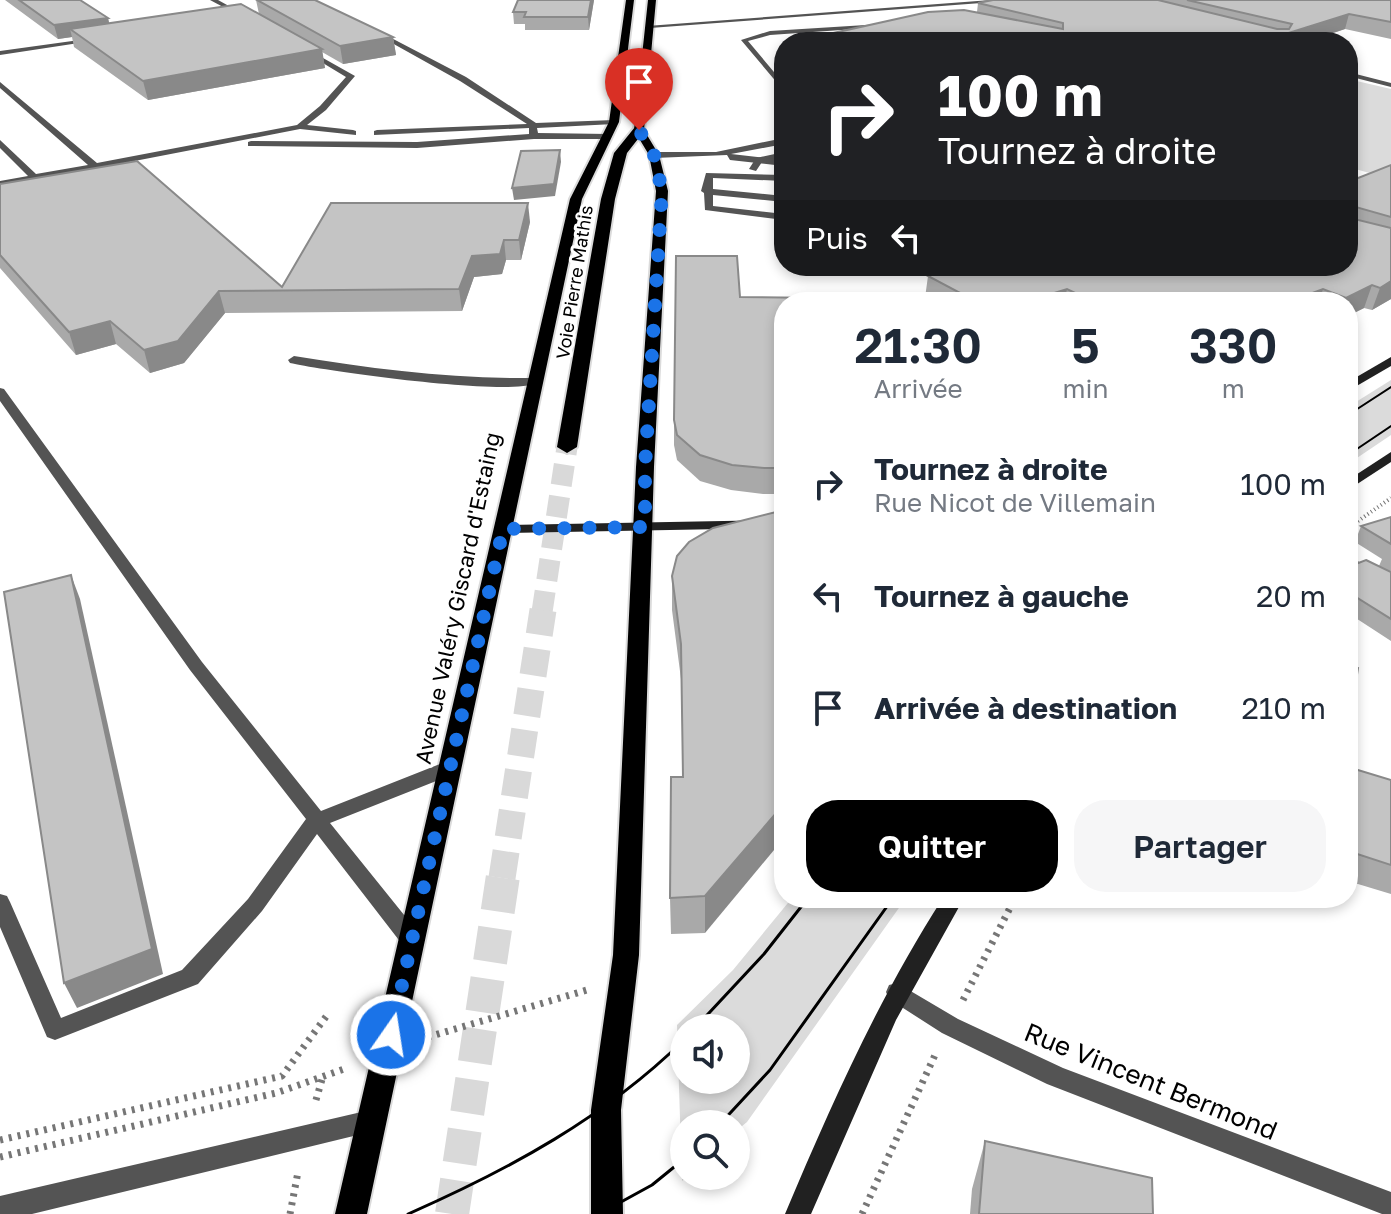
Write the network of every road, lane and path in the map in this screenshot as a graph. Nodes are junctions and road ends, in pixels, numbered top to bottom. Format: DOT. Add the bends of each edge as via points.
graph roads {
  1 [pos="213,0"];
  2 [pos="630,0"];
  3 [pos="652,0"];
  4 [pos="1018,0"];
  5 [pos="246,16"];
  6 [pos="230,19"];
  7 [pos="259,24"];
  8 [pos="888,25"];
  9 [pos="650,26"];
  10 [pos="371,30"];
  11 [pos="785,32"];
  12 [pos="774,33"];
  13 [pos="108,37"];
  14 [pos="298,46"];
  15 [pos="0,53"];
  16 [pos="774,77"];
  17 [pos="1358,77"];
  18 [pos="0,84"];
  19 [pos="1391,85"];
  20 [pos="614,122"];
  21 [pos="532,123"];
  22 [pos="300,127"];
  23 [pos="639,130"];
  24 [pos="353,133"];
  25 [pos="377,133"];
  26 [pos="534,136"];
  27 [pos="606,136"];
  28 [pos="0,143"];
  29 [pos="774,143"];
  30 [pos="213,144"];
  31 [pos="654,155"];
  32 [pos="716,155"];
  33 [pos="774,157"];
  34 [pos="759,160"];
  35 [pos="774,162"];
  36 [pos="95,166"];
  37 [pos="751,174"];
  38 [pos="774,177"];
  39 [pos="35,178"];
  40 [pos="0,184"];
  41 [pos="706,191"];
  42 [pos="774,198"];
  43 [pos="774,216"];
  44 [pos="294,360"];
  45 [pos="1391,361"];
  46 [pos="1358,381"];
  47 [pos="533,382"];
  48 [pos="0,392"];
  49 [pos="567,447"];
  50 [pos="1391,456"];
  51 [pos="1358,479"];
  52 [pos="1391,498"];
  53 [pos="1358,521"];
  54 [pos="774,524"];
  55 [pos="645,527"];
  56 [pos="503,529"];
  57 [pos="1358,567"];
  58 [pos="1391,586"];
  59 [pos="452,767"];
  60 [pos="315,821"];
  61 [pos="0,902"];
  62 [pos="947,908"];
  63 [pos="413,942"];
  64 [pos="622,980"];
  65 [pos="897,992"];
  66 [pos="328,1014"];
  67 [pos="386,1055"];
  68 [pos="370,1121"];
  69 [pos="0,1140"];
  70 [pos="0,1157"];
  71 [pos="1391,1205"];
  72 [pos="0,1209"];
  73 [pos="351,1214"];
  74 [pos="607,1214"];
  75 [pos="798,1214"];
  1 -- 5 [label="street"];
  2 -- 20 [label="main road, Avenue Valéry Giscard d'Estaing"];
  3 -- 9 [label="main road"];
  4 -- 9 [label="street"];
  5 -- 6 [label="street"];
  5 -- 7 [label="street"];
  8 -- 11 [label="street"];
  9 -- 23 [label="main road"];
  10 -- 21 [label="street"];
  12 -- 16 [label="street" via="744,40"];
  13 -- 15 [label="street"];
  14 -- 22 [label="street" via="351,76"];
  17 -- 19 [label="street"];
  18 -- 36 [label="street"];
  20 -- 21 [label="street"];
  20 -- 27 [label="main road, Avenue Valéry Giscard d'Estaing"];
  21 -- 25 [label="street"];
  21 -- 26 [label="street"];
  22 -- 24 [label="street"];
  22 -- 30 [label="street"];
  23 -- 31 [label="main road"];
  23 -- 49 [label="highway, Voie Pierre Mathis" via="621,153 608,199"];
  26 -- 27 [label="street"];
  26 -- 30 [label="street" via="417,145"];
  27 -- 47 [label="main road, Avenue Valéry Giscard d'Estaing" via="576,199"];
  28 -- 39 [label="street"];
  29 -- 32 [label="street"];
  30 -- 36 [label="street"];
  31 -- 32 [label="street"];
  31 -- 55 [label="main road" via="662,191"];
  32 -- 34 [label="street"];
  33 -- 34 [label="street"];
  34 -- 35 [label="street"];
  34 -- 37 [label="street"];
  36 -- 39 [label="street"];
  37 -- 38 [label="street"];
  37 -- 41 [label="street" via="709,175"];
  39 -- 40 [label="street"];
  41 -- 42 [label="street"];
  41 -- 43 [label="street" via="708,208"];
  44 -- 47 [label="street" via="388,376 481,384"];
  45 -- 46 [label="main road"];
  47 -- 56 [label="main road, Avenue Valéry Giscard d'Estaing"];
  48 -- 60 [label="street" via="196,666"];
  50 -- 51 [label="main road"];
  52 -- 53 [label="path"];
  54 -- 55 [label="main road"];
  55 -- 56 [label="main road"];
  55 -- 64 [label="main road"];
  56 -- 59 [label="main road, Avenue Valéry Giscard d'Estaing"];
  57 -- 58 [label="street"];
  59 -- 60 [label="street"];
  59 -- 63 [label="main road, Avenue Valéry Giscard d'Estaing"];
  60 -- 61 [label="street" via="255,905 190,977 55,1030"];
  60 -- 63 [label="street"];
  62 -- 65 [label="main road"];
  63 -- 67 [label="main road, Avenue Valéry Giscard d'Estaing"];
  64 -- 67 [label="path" via="441,1032"];
  64 -- 74 [label="main road" via="606,1110"];
  65 -- 71 [label="street, Rue Vincent Bermond" via="950,1026 1055,1076"];
  65 -- 75 [label="main road"];
  66 -- 69 [label="path" via="282,1076"];
  67 -- 68 [label="main road, Avenue Valéry Giscard d'Estaing"];
  67 -- 70 [label="path" via="276,1093"];
  68 -- 72 [label="street"];
  68 -- 73 [label="main road, Avenue Valéry Giscard d'Estaing"];
}
